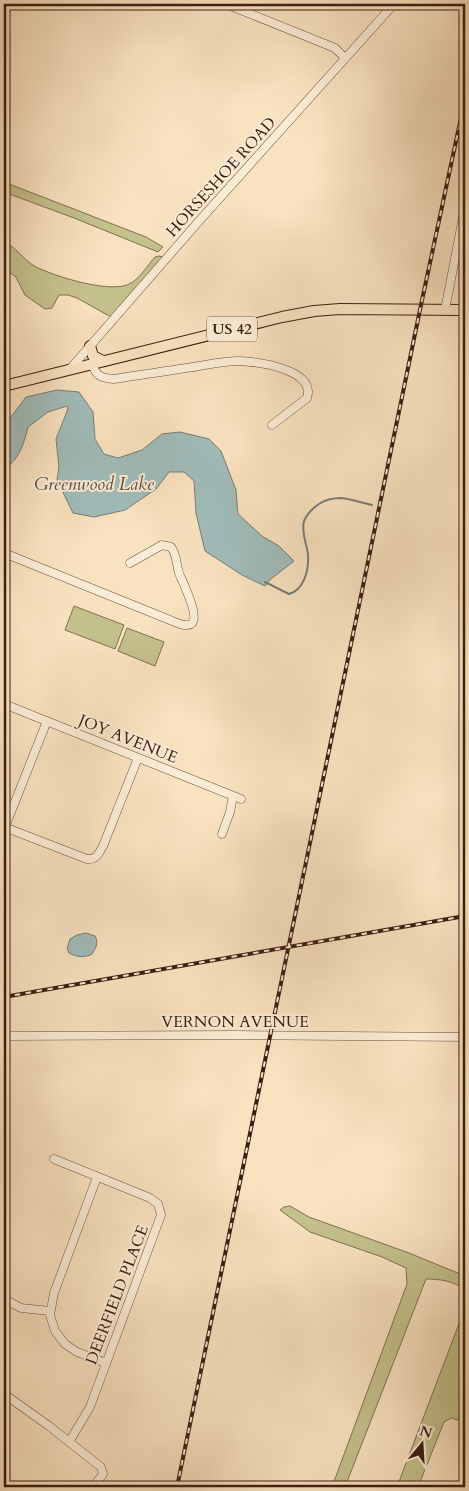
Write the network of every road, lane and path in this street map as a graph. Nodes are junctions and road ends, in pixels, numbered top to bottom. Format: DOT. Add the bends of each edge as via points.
graph roads {
  1 [pos="226,4"];
  2 [pos="394,4"];
  3 [pos="345,58"];
  4 [pos="465,208"];
  5 [pos="445,310"];
  6 [pos="465,310"];
  7 [pos="90,346"];
  8 [pos="102,361"];
  9 [pos="92,364"];
  10 [pos="70,369"];
  11 [pos="4,386"];
  12 [pos="272,426"];
  13 [pos="4,553"];
  14 [pos="130,563"];
  15 [pos="4,704"];
  16 [pos="47,721"];
  17 [pos="138,758"];
  18 [pos="233,796"];
  19 [pos="241,799"];
  20 [pos="4,827"];
  21 [pos="222,834"];
  22 [pos="4,1036"];
  23 [pos="465,1037"];
  24 [pos="54,1160"];
  25 [pos="97,1177"];
  26 [pos="4,1299"];
  27 [pos="50,1311"];
  28 [pos="106,1363"];
  29 [pos="5,1396"];
  30 [pos="69,1442"];
  31 [pos="93,1487"];
  1 -- 3 [label="street" via="335,48"];
  2 -- 3 [label="street, HORSESHOE ROAD"];
  3 -- 7 [label="street, HORSESHOE ROAD"];
  4 -- 5 [label="street"];
  5 -- 6 [label="main road, US 42"];
  5 -- 8 [label="main road, US 42" via="358,308 314,311"];
  7 -- 8 [label="main road" via="93,356"];
  7 -- 10 [label="street, HORSESHOE ROAD"];
  8 -- 9 [label="main road, US 42"];
  9 -- 10 [label="main road, US 42"];
  9 -- 12 [label="street" via="98,375 114,378 237,361 294,373 306,383 307,398"];
  10 -- 11 [label="main road, US 42"];
  13 -- 14 [label="street" via="165,618 187,625 192,623 194,612 171,547 162,545"];
  15 -- 16 [label="street, JOY AVENUE"];
  16 -- 17 [label="street, JOY AVENUE"];
  16 -- 20 [label="street"];
  17 -- 18 [label="street, JOY AVENUE"];
  17 -- 20 [label="street" via="98,856 93,859 87,860"];
  18 -- 19 [label="street, JOY AVENUE"];
  18 -- 21 [label="street"];
  22 -- 23 [label="street, VERNON AVENUE"];
  24 -- 25 [label="street, DEERFIELD PLACE"];
  25 -- 27 [label="street"];
  25 -- 28 [label="street, DEERFIELD PLACE" via="150,1198 158,1204 161,1215"];
  26 -- 27 [label="street" via="21,1308"];
  27 -- 28 [label="street" via="55,1331 65,1344"];
  28 -- 30 [label="street, DEERFIELD PLACE" via="86,1414"];
  29 -- 30 [label="street"];
  30 -- 31 [label="street" via="101,1468 103,1472"];
}
